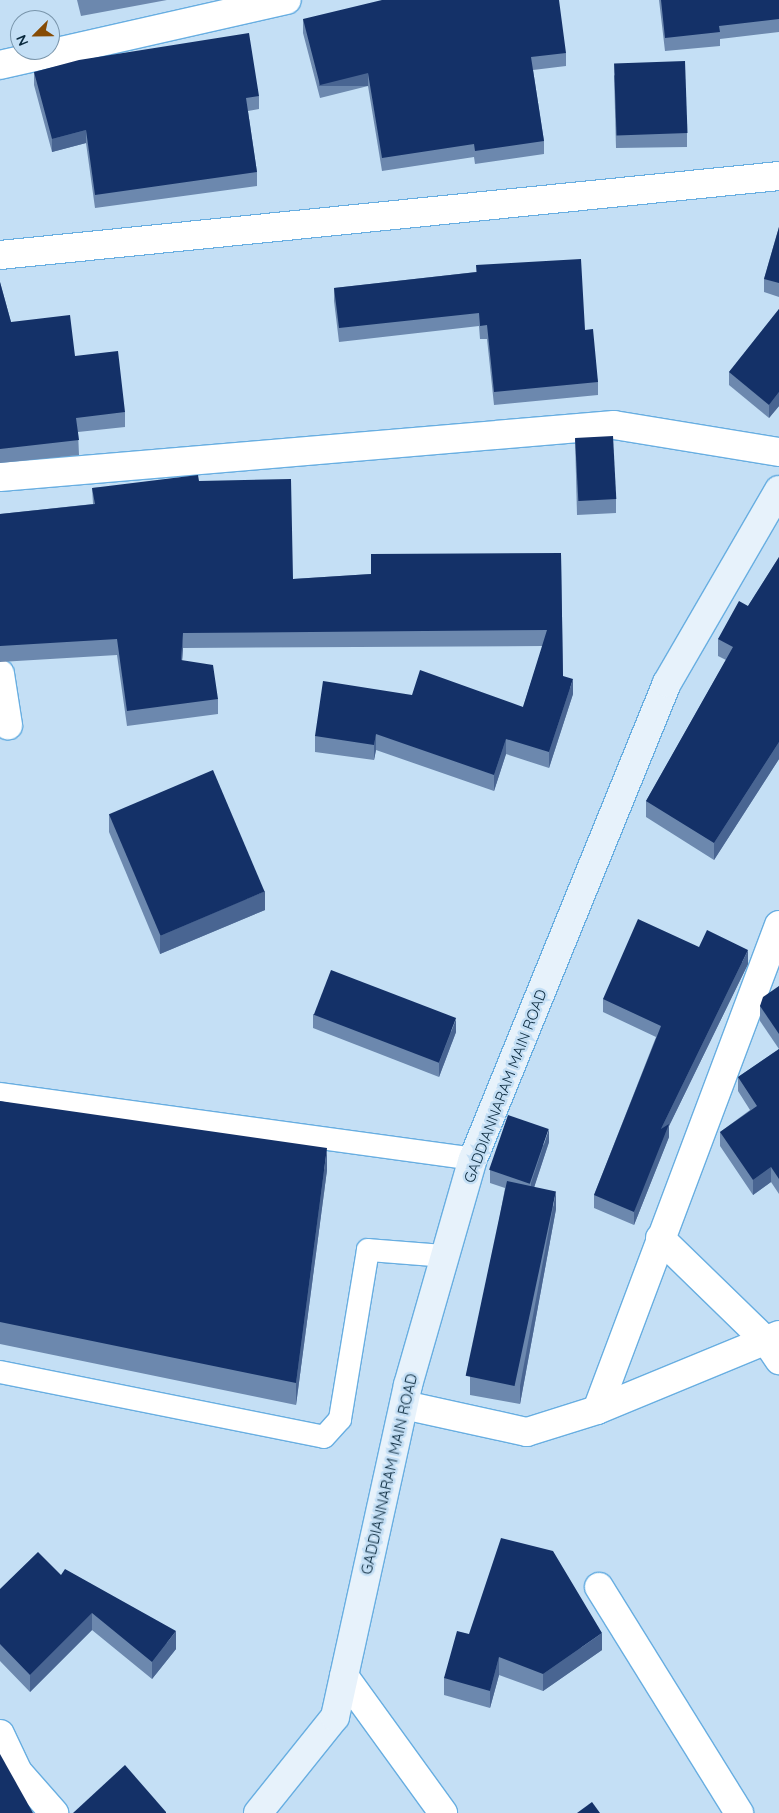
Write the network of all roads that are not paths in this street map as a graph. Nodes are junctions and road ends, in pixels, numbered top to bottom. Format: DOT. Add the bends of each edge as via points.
graph roads {
  1 [pos="287,0"];
  2 [pos="0,65"];
  3 [pos="779,176"];
  4 [pos="0,253"];
  5 [pos="779,452"];
  6 [pos="0,477"];
  7 [pos="779,490"];
  8 [pos="0,674"];
  9 [pos="8,725"];
  10 [pos="779,926"];
  11 [pos="0,1094"];
  12 [pos="473,1160"];
  13 [pos="660,1238"];
  14 [pos="445,1256"];
  15 [pos="775,1346"];
  16 [pos="0,1372"];
  17 [pos="404,1404"];
  18 [pos="597,1410"];
  19 [pos="599,1588"];
  20 [pos="344,1676"];
  21 [pos="0,1734"];
  22 [pos="54,1813"];
  23 [pos="258,1813"];
  24 [pos="443,1813"];
  25 [pos="739,1813"];
  1 -- 2 [label="street"];
  3 -- 4 [label="street"];
  5 -- 6 [label="street" via="614,425"];
  7 -- 12 [label="main road, GADDIANNARAM MAIN ROAD" via="667,683"];
  8 -- 9 [label="street"];
  10 -- 13 [label="street"];
  11 -- 12 [label="lane"];
  12 -- 14 [label="main road, GADDIANNARAM MAIN ROAD"];
  13 -- 15 [label="street"];
  13 -- 18 [label="street"];
  14 -- 16 [label="lane" via="368,1250 340,1419 324,1437"];
  14 -- 17 [label="main road, GADDIANNARAM MAIN ROAD"];
  15 -- 18 [label="street"];
  17 -- 18 [label="street" via="527,1432"];
  17 -- 20 [label="main road, GADDIANNARAM MAIN ROAD"];
  19 -- 25 [label="street"];
  20 -- 23 [label="main road, GADDIANNARAM MAIN ROAD" via="336,1717"];
  20 -- 24 [label="street"];
  21 -- 22 [label="street" via="18,1772"];
}
